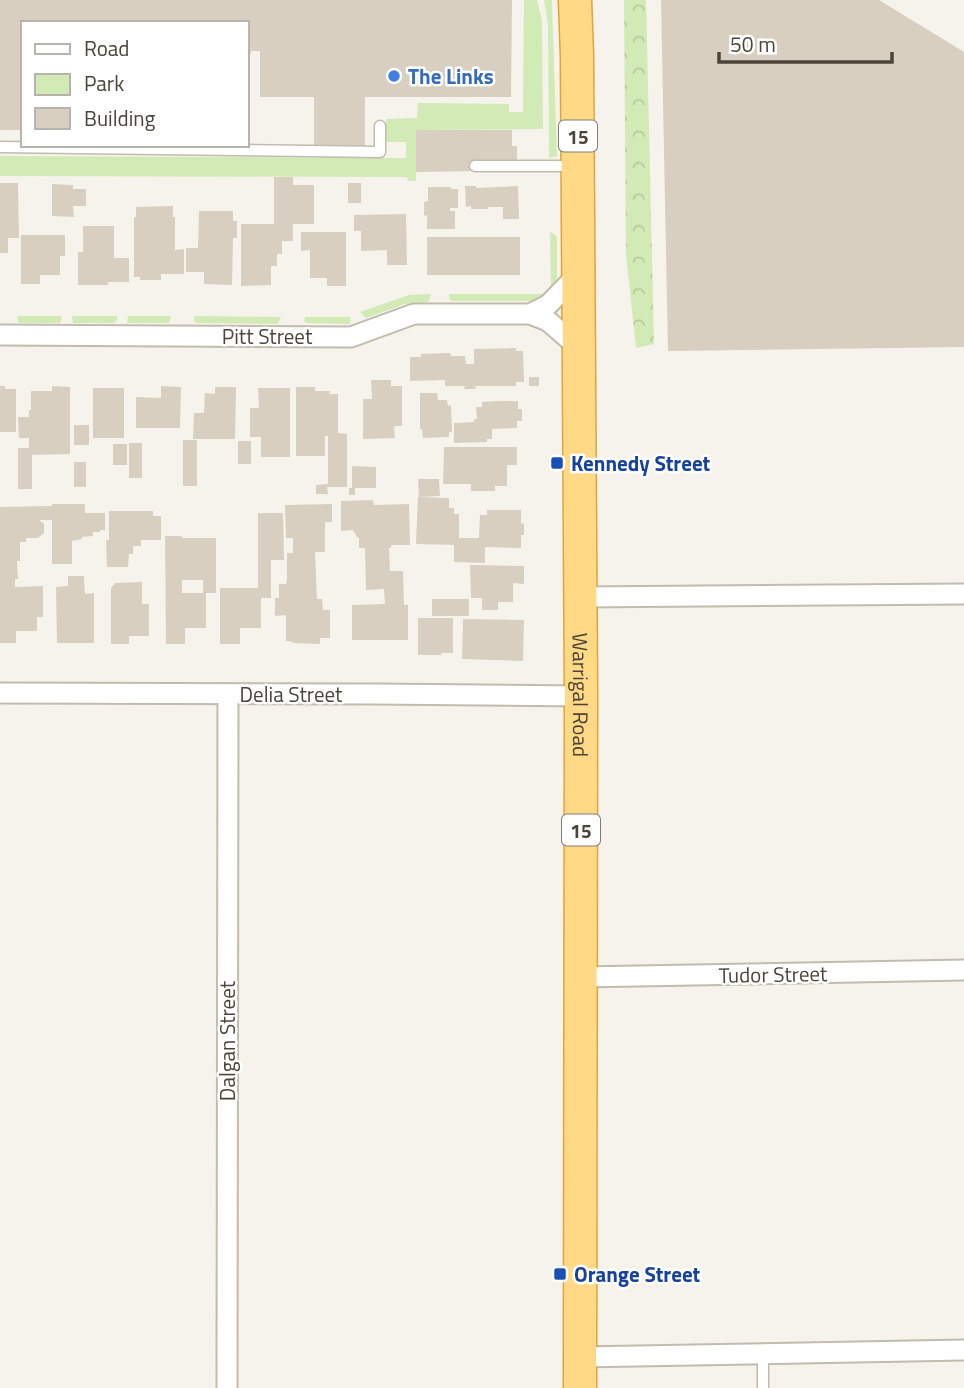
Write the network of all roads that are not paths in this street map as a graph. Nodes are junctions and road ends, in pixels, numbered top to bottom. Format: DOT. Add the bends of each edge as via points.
graph roads {
  1 [pos="575,0"];
  2 [pos="380,126"];
  3 [pos="0,147"];
  4 [pos="475,166"];
  5 [pos="578,166"];
  6 [pos="579,273"];
  7 [pos="530,314"];
  8 [pos="0,335"];
  9 [pos="579,347"];
  10 [pos="964,594"];
  11 [pos="581,597"];
  12 [pos="0,693"];
  13 [pos="228,694"];
  14 [pos="581,696"];
  15 [pos="964,970"];
  16 [pos="581,977"];
  17 [pos="964,1350"];
  18 [pos="763,1353"];
  19 [pos="580,1373"];
  20 [pos="227,1388"];
  21 [pos="763,1388"];
  1 -- 5 [label="highway, Warrigal Road / 15"];
  2 -- 3 [label="lane" via="380,152"];
  4 -- 5 [label="lane"];
  5 -- 6 [label="highway, Warrigal Road / 15"];
  6 -- 7 [label="street" via="548,305"];
  6 -- 9 [label="highway, Warrigal Road / 15"];
  7 -- 8 [label="street, Pitt Street" via="414,314 351,337"];
  7 -- 9 [label="street, Pitt Street" via="548,321"];
  9 -- 11 [label="highway, Warrigal Road / 15"];
  10 -- 11 [label="street"];
  11 -- 14 [label="highway, Warrigal Road / 15"];
  12 -- 13 [label="street, Delia Street"];
  13 -- 14 [label="street, Delia Street"];
  13 -- 20 [label="street, Dalgan Street"];
  14 -- 16 [label="highway, Warrigal Road / 15"];
  15 -- 16 [label="street, Tudor Street"];
  16 -- 19 [label="highway, Warrigal Road / 15"];
  17 -- 18 [label="street"];
  18 -- 19 [label="street"];
  18 -- 21 [label="lane"];
}
